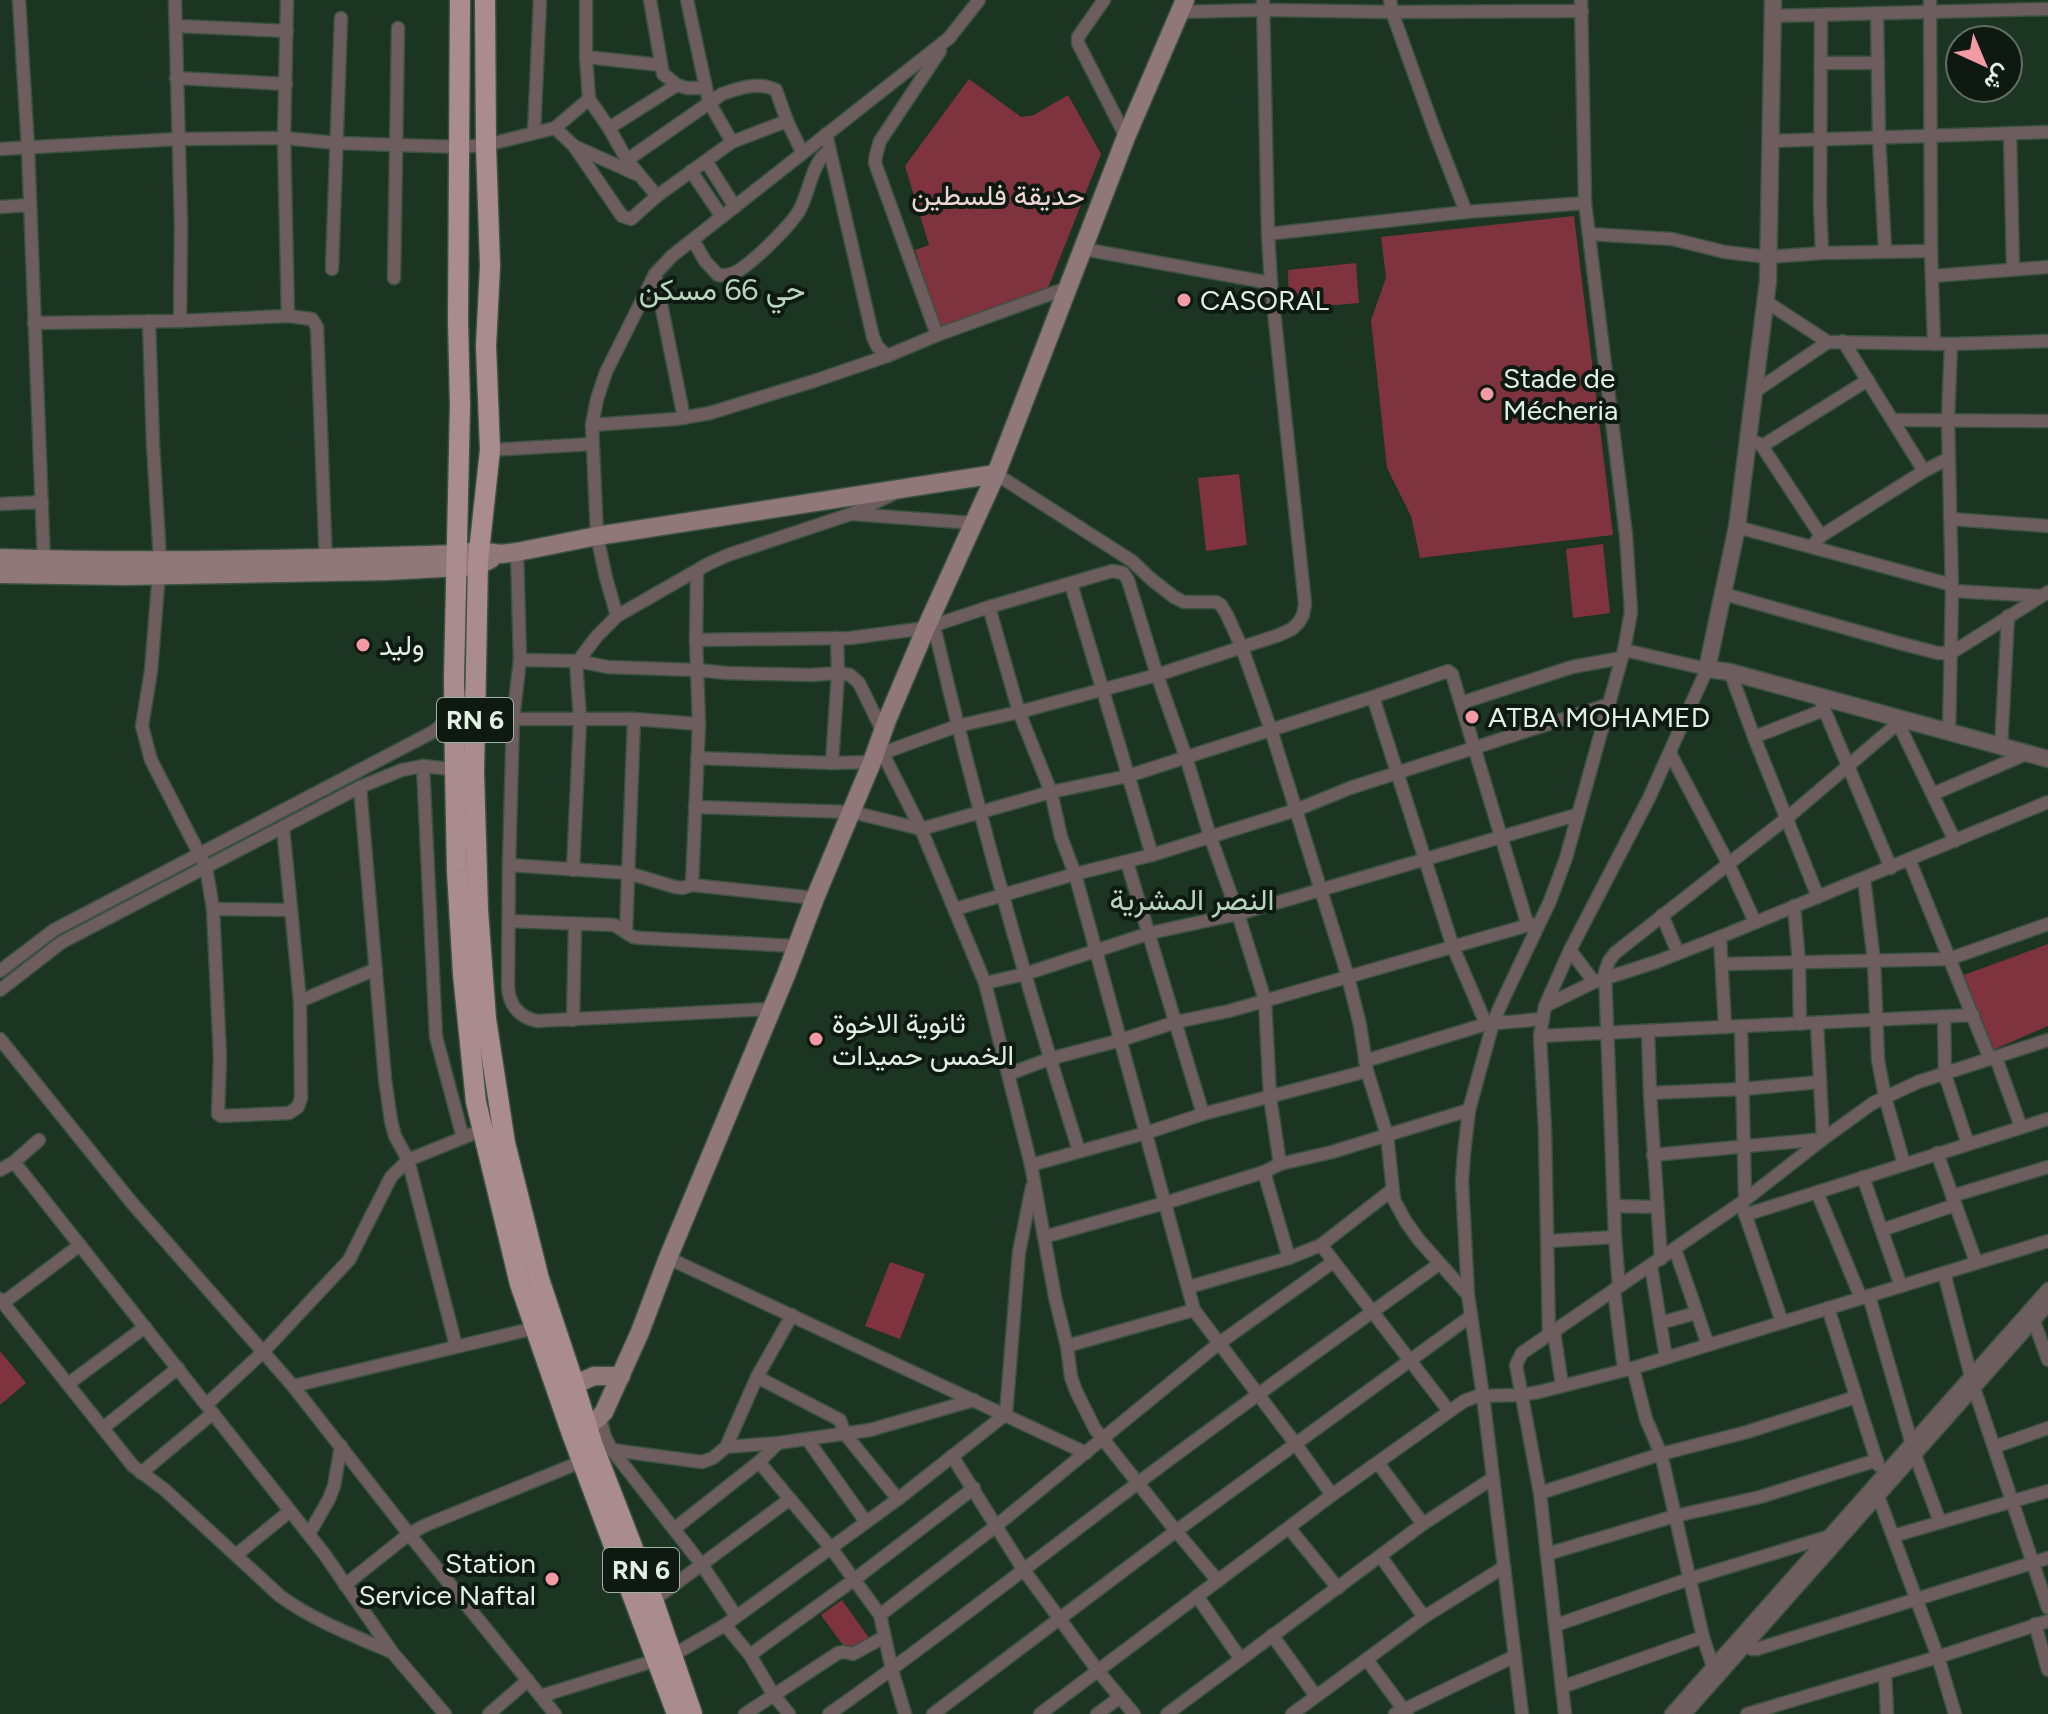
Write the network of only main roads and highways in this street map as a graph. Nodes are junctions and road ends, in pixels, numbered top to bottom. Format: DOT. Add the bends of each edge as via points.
graph roads {
  1 [pos="460,0"];
  2 [pos="485,0"];
  3 [pos="1182,6"];
  4 [pos="460,405"];
  5 [pos="489,405"];
  6 [pos="996,474"];
  7 [pos="0,558"];
  8 [pos="468,560"];
  9 [pos="44,567"];
  10 [pos="0,574"];
  11 [pos="464,771"];
  12 [pos="621,1376"];
  13 [pos="566,1388"];
  14 [pos="586,1426"];
  15 [pos="646,1606"];
  16 [pos="679,1710"];
  1 -- 4 [label="main road, RN 6"];
  2 -- 5 [label="main road, RN 6"];
  3 -- 6 [label="main road"];
  4 -- 5 [label="main road"];
  4 -- 8 [label="main road, RN 6"];
  5 -- 8 [label="main road, RN 6" via="482,529"];
  6 -- 8 [label="main road"];
  6 -- 12 [label="main road" via="815,898"];
  7 -- 9 [label="main road"];
  8 -- 9 [label="main road" via="160,567 101,561"];
  8 -- 11 [label="main road, RN 6" via="476,693"];
  8 -- 11 [label="main road, RN 6" via="454,705"];
  9 -- 10 [label="main road"];
  11 -- 13 [label="main road, RN 6" via="493,1072 505,1143"];
  11 -- 13 [label="main road, RN 6" via="457,871 476,1102 473,1134 535,1328"];
  12 -- 13 [label="main road" via="594,1376"];
  12 -- 14 [label="main road" via="604,1412"];
  13 -- 14 [label="main road, RN 6"];
  14 -- 15 [label="main road, RN 6"];
  14 -- 15 [label="main road, RN 6" via="583,1461"];
  15 -- 16 [label="main road, RN 6"];
}
